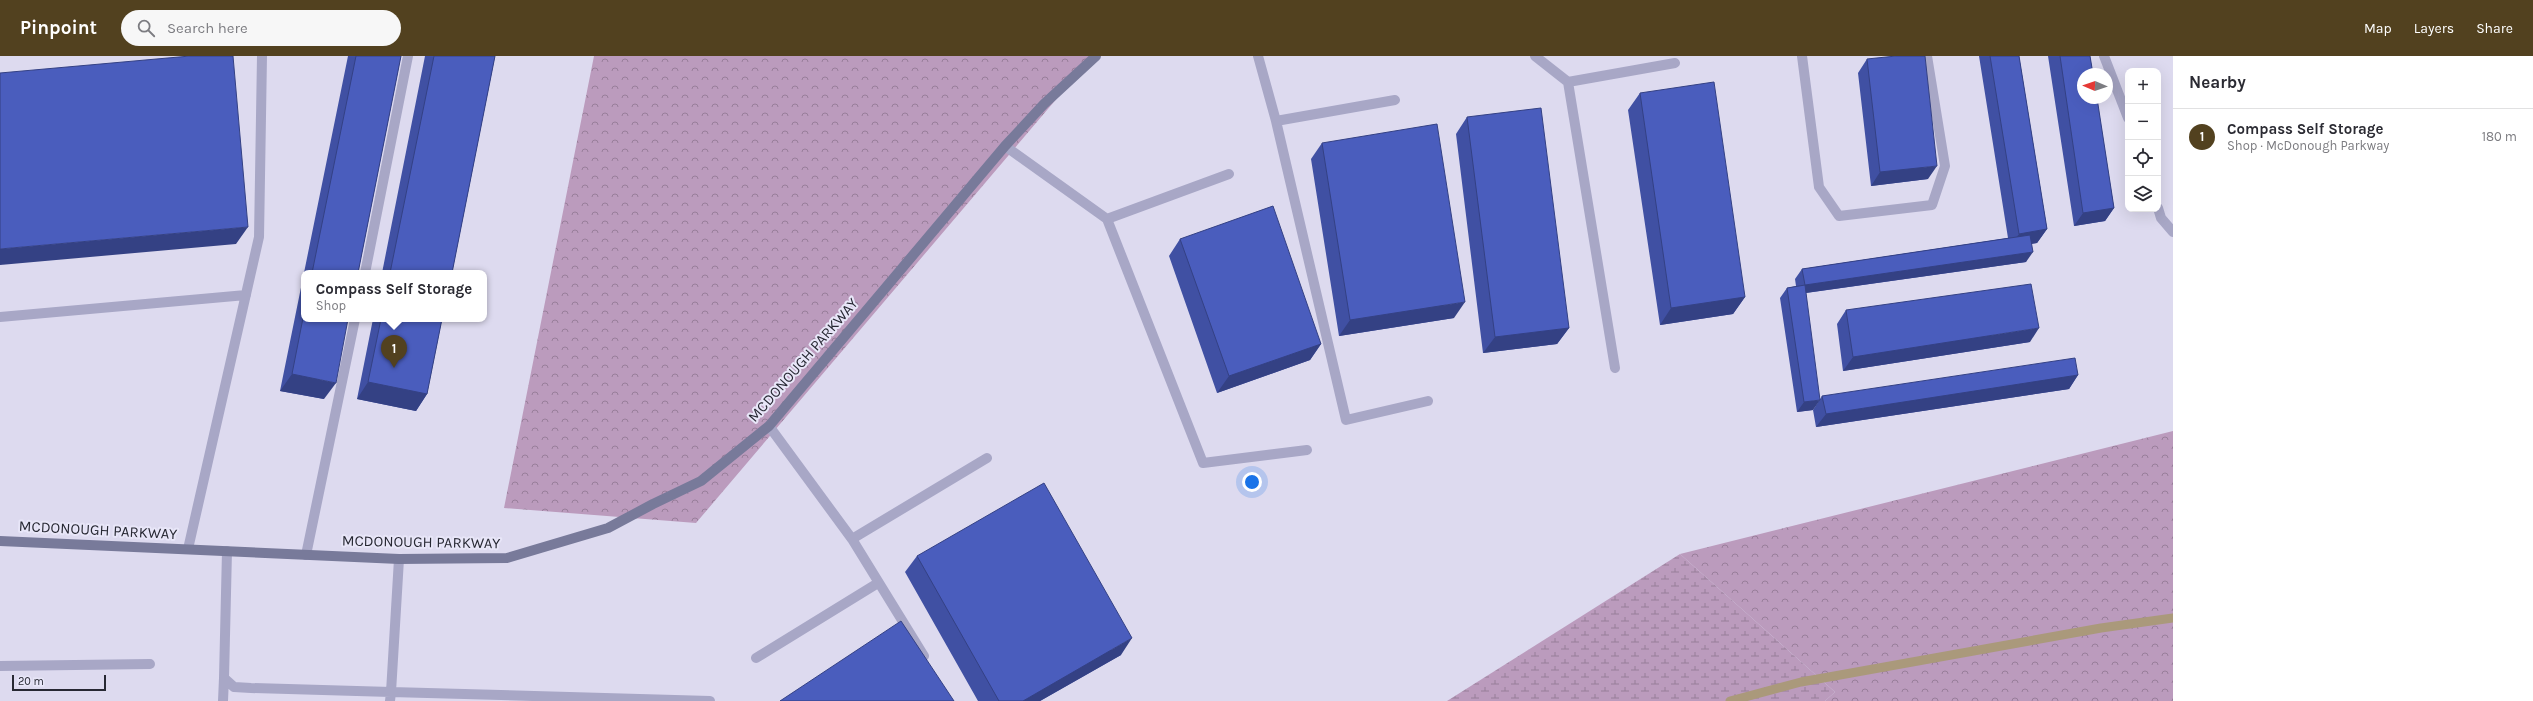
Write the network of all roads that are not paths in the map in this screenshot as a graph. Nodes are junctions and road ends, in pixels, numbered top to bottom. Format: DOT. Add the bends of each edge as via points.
graph roads {
  1 [pos="262,56"];
  2 [pos="408,56"];
  3 [pos="1096,56"];
  4 [pos="1258,56"];
  5 [pos="1535,56"];
  6 [pos="1802,56"];
  7 [pos="1927,56"];
  8 [pos="2104,56"];
  9 [pos="1675,63"];
  10 [pos="1568,82"];
  11 [pos="1395,100"];
  12 [pos="2125,110"];
  13 [pos="1276,121"];
  14 [pos="1005,146"];
  15 [pos="1229,174"];
  16 [pos="2159,212"];
  17 [pos="1107,219"];
  18 [pos="2173,232"];
  19 [pos="365,270"];
  20 [pos="246,295"];
  21 [pos="0,317"];
  22 [pos="354,322"];
  23 [pos="1615,368"];
  24 [pos="1428,401"];
  25 [pos="769,426"];
  26 [pos="1307,450"];
  27 [pos="988,458"];
  28 [pos="852,539"];
  29 [pos="0,541"];
  30 [pos="188,549"];
  31 [pos="227,551"];
  32 [pos="306,555"];
  33 [pos="399,559"];
  34 [pos="878,584"];
  35 [pos="756,658"];
  36 [pos="150,664"];
  37 [pos="0,666"];
  38 [pos="931,668"];
  39 [pos="224,678"];
  40 [pos="391,697"];
  41 [pos="223,701"];
  42 [pos="710,701"];
  1 -- 20 [label="lane" via="259,237"];
  2 -- 19 [label="lane"];
  3 -- 14 [label="street, MCDONOUGH PARKWAY" via="1044,104"];
  4 -- 13 [label="lane"];
  5 -- 10 [label="lane"];
  6 -- 7 [label="lane" via="1819,187 1839,216 1932,204 1945,166"];
  8 -- 12 [label="lane"];
  9 -- 10 [label="lane"];
  10 -- 23 [label="lane"];
  11 -- 13 [label="lane"];
  13 -- 24 [label="lane" via="1346,420"];
  14 -- 17 [label="lane"];
  14 -- 25 [label="street, MCDONOUGH PARKWAY"];
  15 -- 17 [label="lane"];
  16 -- 18 [label="lane"];
  17 -- 26 [label="lane" via="1203,464"];
  20 -- 21 [label="lane"];
  20 -- 30 [label="lane"];
  22 -- 32 [label="lane"];
  25 -- 28 [label="lane"];
  25 -- 33 [label="street, MCDONOUGH PARKWAY" via="702,481 608,528 507,558"];
  27 -- 28 [label="lane"];
  28 -- 34 [label="lane"];
  29 -- 30 [label="street, MCDONOUGH PARKWAY"];
  30 -- 31 [label="street, MCDONOUGH PARKWAY"];
  31 -- 32 [label="street, MCDONOUGH PARKWAY"];
  31 -- 39 [label="lane"];
  32 -- 33 [label="street, MCDONOUGH PARKWAY"];
  33 -- 40 [label="lane"];
  34 -- 35 [label="lane"];
  34 -- 38 [label="lane"];
  36 -- 37 [label="lane"];
  39 -- 40 [label="lane" via="234,687"];
  39 -- 41 [label="lane"];
  40 -- 42 [label="lane"];
}
